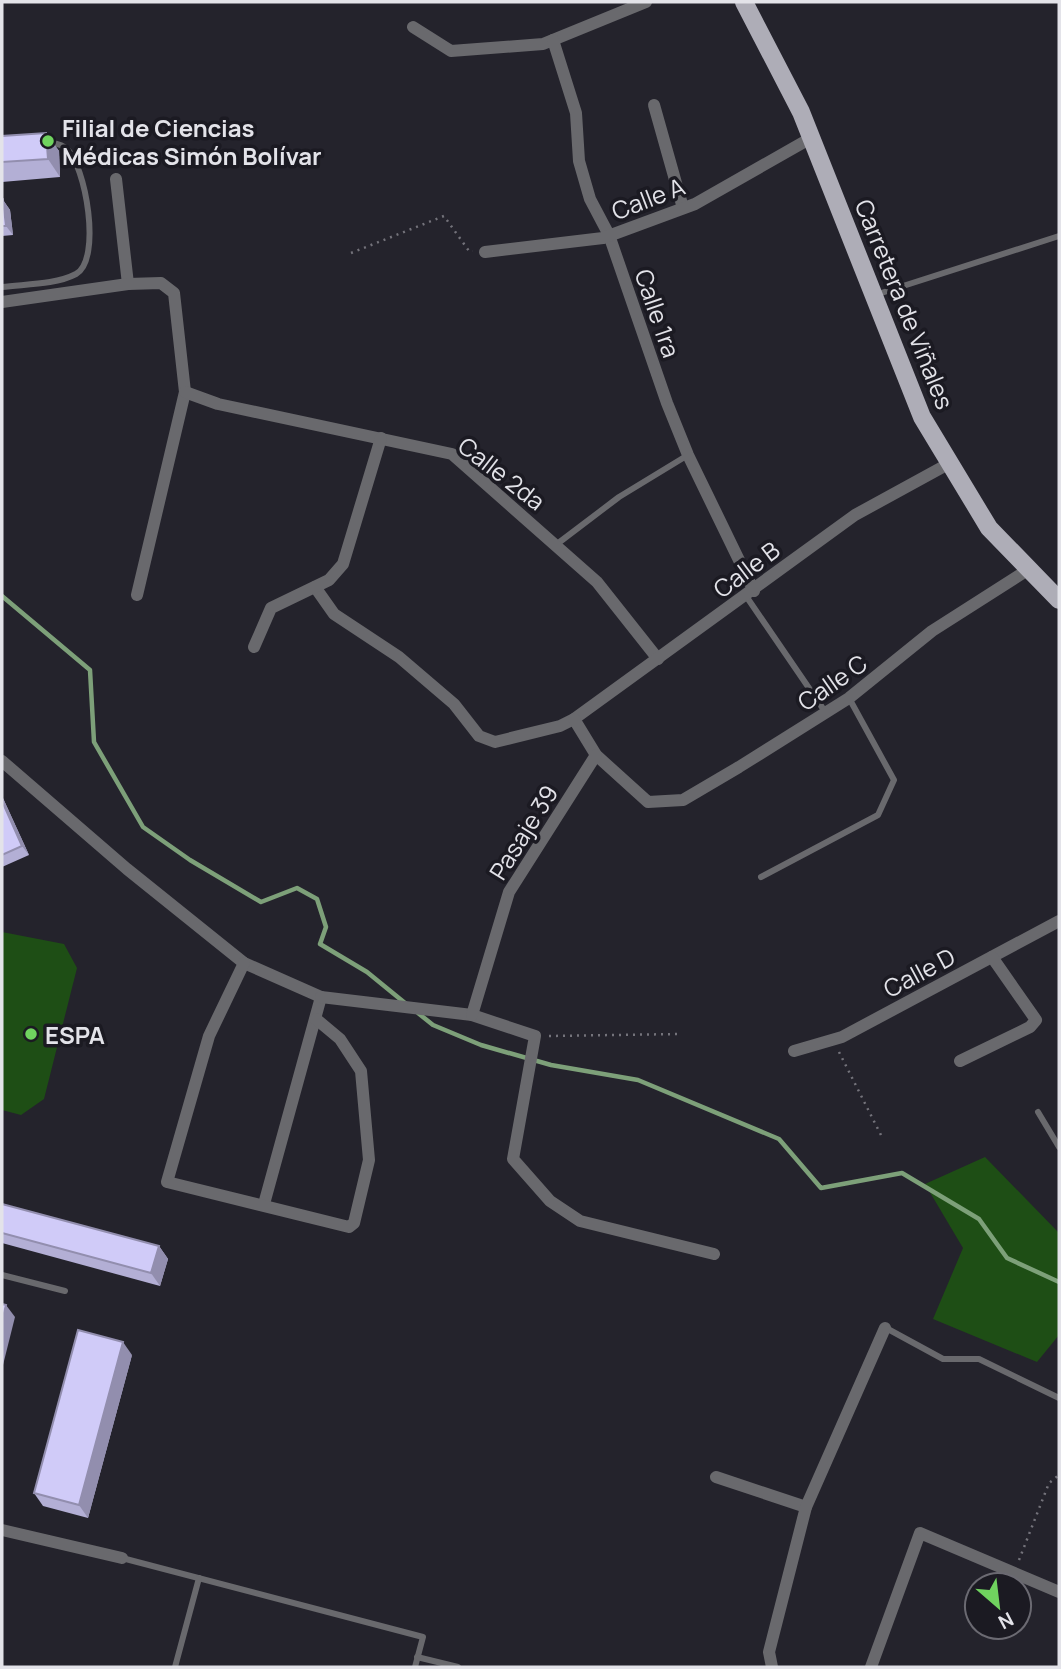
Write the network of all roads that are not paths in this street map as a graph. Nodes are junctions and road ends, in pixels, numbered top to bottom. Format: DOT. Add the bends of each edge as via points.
graph roads {
  1 [pos="646,2"];
  2 [pos="744,2"];
  3 [pos="413,27"];
  4 [pos="553,40"];
  5 [pos="654,104"];
  6 [pos="811,138"];
  7 [pos="33,144"];
  8 [pos="116,179"];
  9 [pos="683,208"];
  10 [pos="609,236"];
  11 [pos="1059,236"];
  12 [pos="485,252"];
  13 [pos="128,284"];
  14 [pos="2,287"];
  15 [pos="874,295"];
  16 [pos="2,302"];
  17 [pos="185,392"];
  18 [pos="381,438"];
  19 [pos="688,456"];
  20 [pos="950,463"];
  21 [pos="557,544"];
  22 [pos="1029,569"];
  23 [pos="315,587"];
  24 [pos="750,594"];
  25 [pos="137,595"];
  26 [pos="1059,600"];
  27 [pos="254,647"];
  28 [pos="659,659"];
  29 [pos="849,698"];
  30 [pos="826,713"];
  31 [pos="574,719"];
  32 [pos="596,755"];
  33 [pos="2,761"];
  34 [pos="761,877"];
  35 [pos="1059,921"];
  36 [pos="992,957"];
  37 [pos="244,963"];
  38 [pos="321,997"];
  39 [pos="472,1016"];
  40 [pos="316,1019"];
  41 [pos="794,1051"];
  42 [pos="960,1060"];
  43 [pos="1038,1112"];
  44 [pos="1059,1147"];
  45 [pos="264,1205"];
  46 [pos="713,1254"];
  47 [pos="2,1275"];
  48 [pos="65,1291"];
  49 [pos="885,1328"];
  50 [pos="1059,1398"];
  51 [pos="716,1478"];
  52 [pos="806,1507"];
  53 [pos="2,1530"];
  54 [pos="122,1558"];
  55 [pos="198,1578"];
  56 [pos="1059,1592"];
  57 [pos="417,1657"];
  58 [pos="175,1667"];
  59 [pos="415,1667"];
  60 [pos="458,1667"];
  61 [pos="772,1667"];
  62 [pos="871,1667"];
  1 -- 4 [label="street"];
  2 -- 6 [label="main road, Carretera de Viñales"];
  3 -- 4 [label="street" via="451,51"];
  4 -- 10 [label="street, Calle 1ra" via="576,113 579,161 590,199"];
  5 -- 9 [label="street"];
  6 -- 9 [label="street, Calle A"];
  6 -- 15 [label="main road, Carretera de Viñales"];
  7 -- 14 [label="lane" via="58,143 68,150 88,206 90,248 77,274"];
  8 -- 13 [label="street"];
  9 -- 10 [label="street, Calle A"];
  10 -- 12 [label="street, Calle A"];
  10 -- 19 [label="street, Calle 1ra"];
  11 -- 15 [label="lane"];
  13 -- 16 [label="street"];
  13 -- 17 [label="street" via="161,284 174,293"];
  15 -- 20 [label="main road, Carretera de Viñales" via="922,417"];
  17 -- 18 [label="street, Calle 2da" via="218,404"];
  17 -- 25 [label="street"];
  18 -- 21 [label="street, Calle 2da" via="452,454"];
  18 -- 23 [label="street" via="343,564 330,580"];
  19 -- 21 [label="lane" via="619,497"];
  19 -- 24 [label="street, Calle 1ra"];
  20 -- 22 [label="main road, Carretera de Viñales" via="989,528"];
  20 -- 24 [label="street, Calle B" via="855,515"];
  21 -- 28 [label="street, Calle 2da" via="597,582"];
  22 -- 26 [label="main road, Carretera de Viñales"];
  22 -- 29 [label="street, Calle C" via="932,631"];
  23 -- 27 [label="street" via="271,608"];
  23 -- 31 [label="street, Calle B" via="334,614 399,657 454,704 479,736 495,742"];
  24 -- 28 [label="street, Calle B"];
  24 -- 30 [label="lane"];
  28 -- 31 [label="street, Calle B"];
  29 -- 30 [label="street, Calle C"];
  29 -- 34 [label="lane" via="894,780 878,815"];
  30 -- 32 [label="street, Calle C" via="683,800 648,802"];
  31 -- 32 [label="street"];
  32 -- 39 [label="street, Pasaje 39" via="509,892"];
  33 -- 37 [label="street"];
  35 -- 36 [label="street, Calle D"];
  36 -- 41 [label="street, Calle D" via="833,1040"];
  36 -- 42 [label="street" via="1036,1020"];
  37 -- 38 [label="street"];
  37 -- 45 [label="street" via="209,1037 167,1182"];
  38 -- 39 [label="street"];
  38 -- 40 [label="street"];
  39 -- 46 [label="street" via="535,1036 513,1158 550,1201 580,1221"];
  40 -- 45 [label="street"];
  40 -- 45 [label="street" via="340,1039 361,1071 369,1160 354,1223 349,1227"];
  43 -- 44 [label="lane"];
  47 -- 48 [label="lane"];
  49 -- 50 [label="lane" via="943,1359 979,1359"];
  49 -- 52 [label="street"];
  51 -- 52 [label="street"];
  52 -- 61 [label="street" via="769,1652"];
  53 -- 54 [label="street"];
  54 -- 55 [label="lane"];
  55 -- 57 [label="lane" via="423,1637"];
  55 -- 58 [label="lane"];
  56 -- 62 [label="street" via="920,1533"];
  57 -- 59 [label="lane"];
  57 -- 60 [label="lane"];
}
